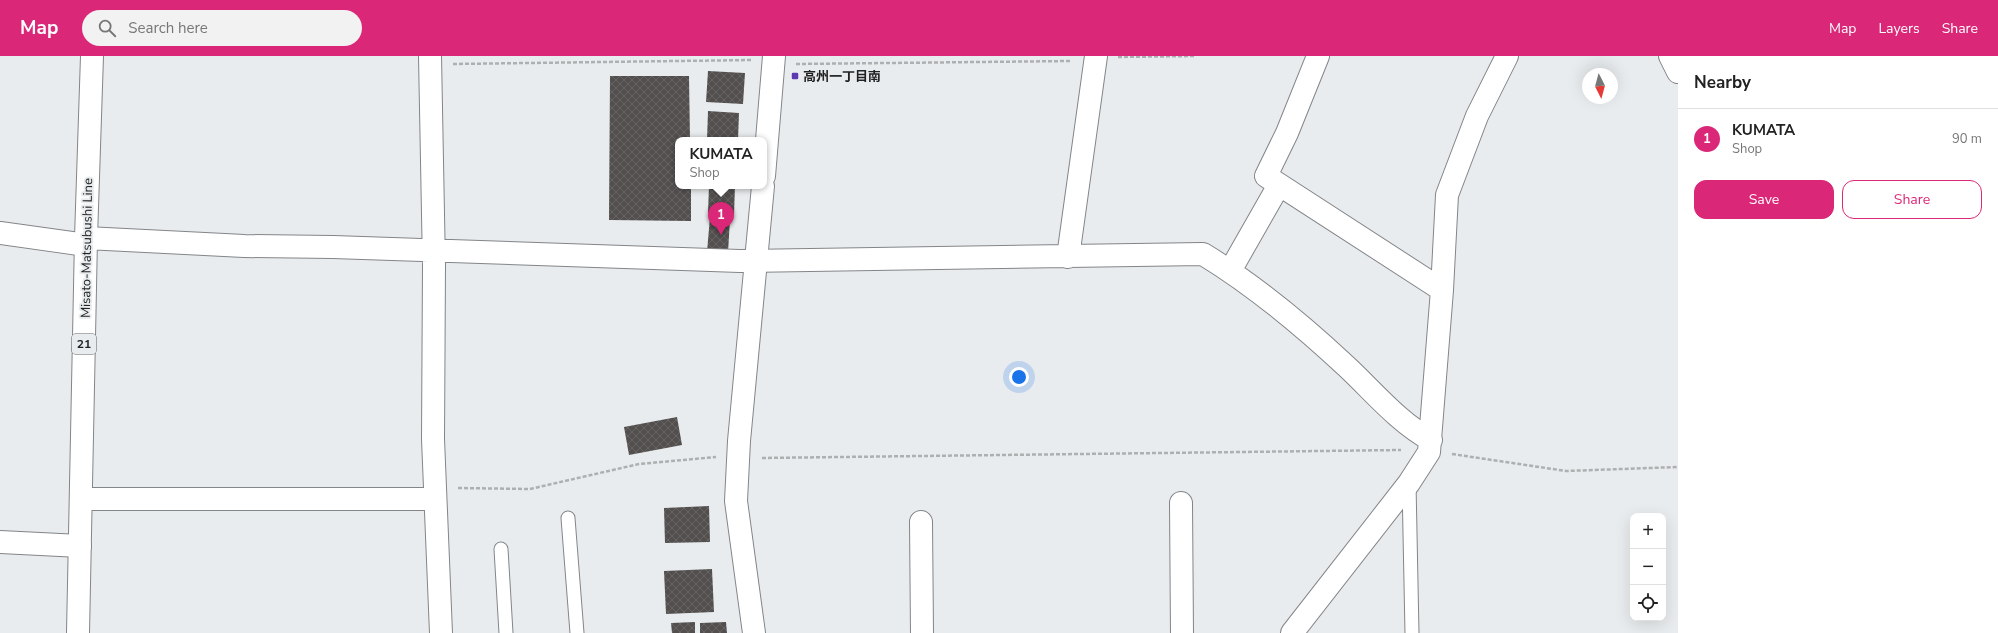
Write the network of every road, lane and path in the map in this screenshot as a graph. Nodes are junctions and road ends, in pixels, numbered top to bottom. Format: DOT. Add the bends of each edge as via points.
graph roads {
  1 [pos="92,56"];
  2 [pos="1194,56"];
  3 [pos="1318,56"];
  4 [pos="1506,56"];
  5 [pos="1670,56"];
  6 [pos="1095,57"];
  7 [pos="774,58"];
  8 [pos="430,60"];
  9 [pos="796,64"];
  10 [pos="1678,72"];
  11 [pos="767,141"];
  12 [pos="1279,185"];
  13 [pos="763,189"];
  14 [pos="0,233"];
  15 [pos="86,242"];
  16 [pos="433,252"];
  17 [pos="1068,257"];
  18 [pos="757,261"];
  19 [pos="1230,271"];
  20 [pos="1442,290"];
  21 [pos="1430,446"];
  22 [pos="720,457"];
  23 [pos="755,458"];
  24 [pos="1678,467"];
  25 [pos="1409,483"];
  26 [pos="435,493"];
  27 [pos="81,499"];
  28 [pos="1181,502"];
  29 [pos="568,518"];
  30 [pos="921,522"];
  31 [pos="0,542"];
  32 [pos="80,546"];
  33 [pos="501,549"];
  34 [pos="78,633"];
  35 [pos="441,633"];
  36 [pos="506,633"];
  37 [pos="577,633"];
  38 [pos="754,633"];
  39 [pos="922,633"];
  40 [pos="1182,633"];
  41 [pos="1292,633"];
  42 [pos="1412,633"];
  1 -- 15 [label="street, Misato-Matsubushi Line / 21"];
  2 -- 6 [label="path"];
  3 -- 12 [label="street" via="1287,133 1266,176"];
  4 -- 20 [label="street" via="1477,116 1447,194"];
  5 -- 10 [label="street"];
  6 -- 9 [label="path" via="1082,61"];
  6 -- 17 [label="street"];
  7 -- 8 [label="path"];
  7 -- 11 [label="street"];
  8 -- 16 [label="street"];
  12 -- 19 [label="street"];
  12 -- 20 [label="street"];
  13 -- 18 [label="street"];
  14 -- 15 [label="street"];
  15 -- 16 [label="street" via="333,247"];
  15 -- 27 [label="street, Misato-Matsubushi Line / 21"];
  16 -- 18 [label="street"];
  16 -- 26 [label="street"];
  17 -- 18 [label="street"];
  17 -- 19 [label="street" via="1203,254"];
  18 -- 38 [label="street" via="739,441 736,501"];
  19 -- 21 [label="street" via="1287,314"];
  20 -- 21 [label="street"];
  21 -- 23 [label="path" via="1409,450"];
  21 -- 24 [label="path" via="1445,453 1566,470"];
  21 -- 25 [label="street"];
  22 -- 26 [label="path" via="639,464 530,488"];
  25 -- 41 [label="street"];
  25 -- 42 [label="lane"];
  26 -- 27 [label="street"];
  26 -- 35 [label="street"];
  27 -- 32 [label="street, Misato-Matsubushi Line / 21"];
  28 -- 40 [label="street"];
  29 -- 37 [label="lane"];
  30 -- 39 [label="street"];
  31 -- 32 [label="street"];
  32 -- 34 [label="street, Misato-Matsubushi Line / 21"];
  33 -- 36 [label="lane"];
}
